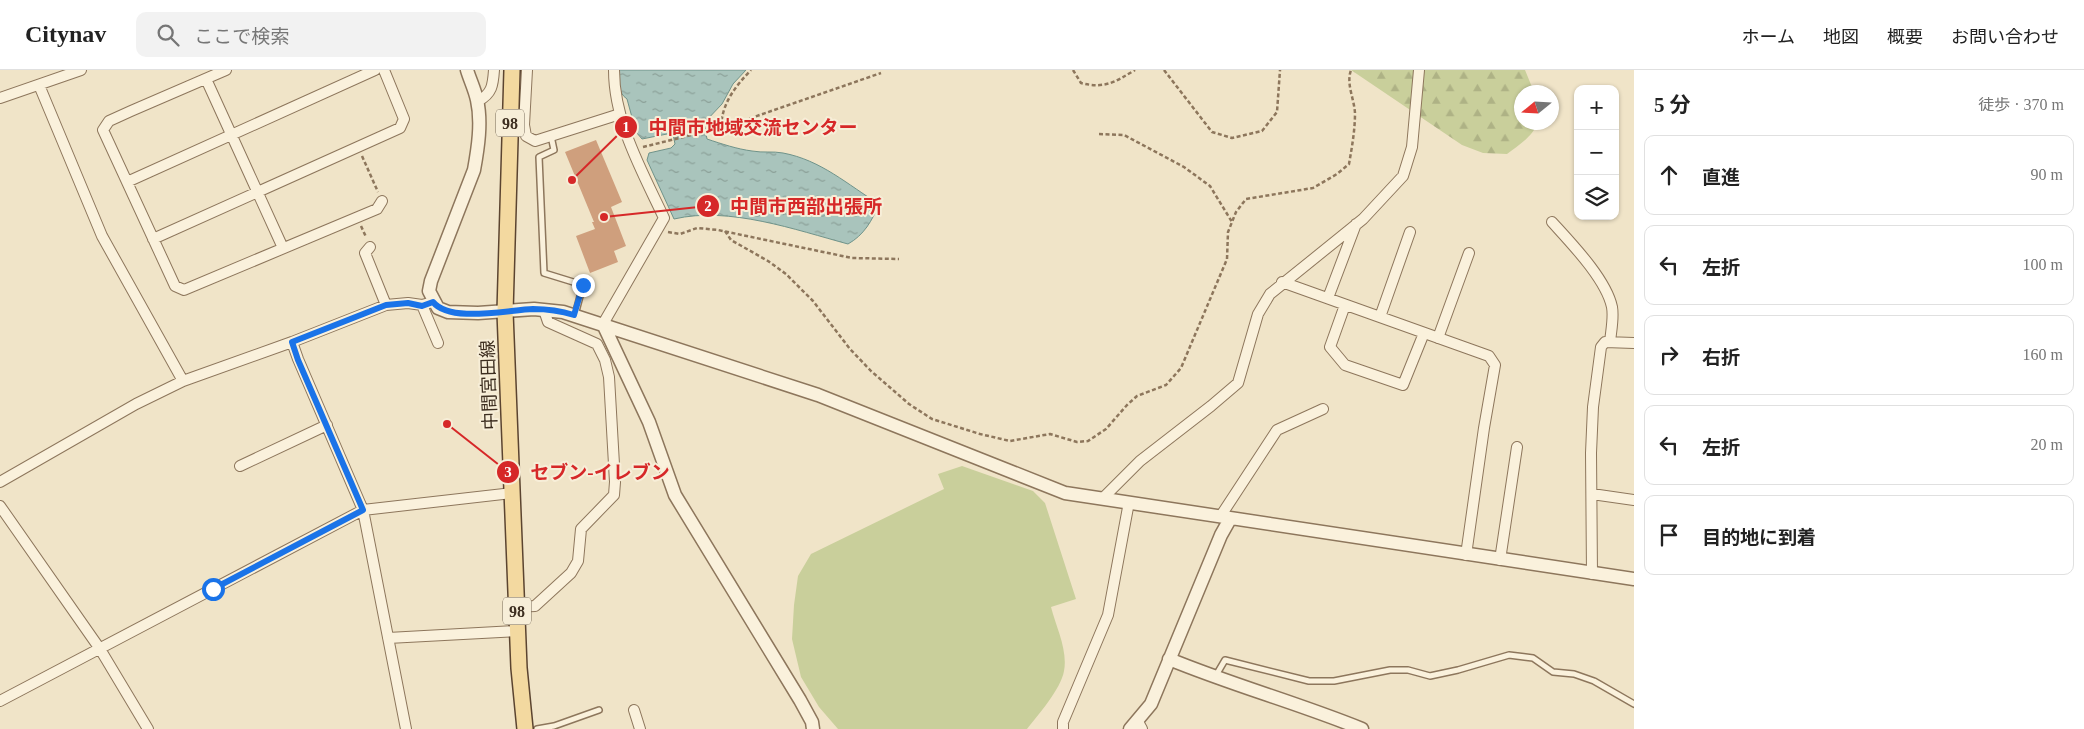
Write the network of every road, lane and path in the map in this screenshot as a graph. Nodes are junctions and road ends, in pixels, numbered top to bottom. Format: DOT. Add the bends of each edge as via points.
graph roads {
  1 [pos="81,70"];
  2 [pos="226,70"];
  3 [pos="375,70"];
  4 [pos="384,70"];
  5 [pos="467,70"];
  6 [pos="494,70"];
  7 [pos="512,70"];
  8 [pos="527,70"];
  9 [pos="614,70"];
  10 [pos="751,70"];
  11 [pos="1073,70"];
  12 [pos="1135,70"];
  13 [pos="1164,70"];
  14 [pos="1280,70"];
  15 [pos="1351,70"];
  16 [pos="1419,70"];
  17 [pos="67,72"];
  18 [pos="881,74"];
  19 [pos="206,79"];
  20 [pos="39,84"];
  21 [pos="0,98"];
  22 [pos="478,101"];
  23 [pos="620,114"];
  24 [pos="721,128"];
  25 [pos="1099,134"];
  26 [pos="232,135"];
  27 [pos="551,136"];
  28 [pos="652,144"];
  29 [pos="358,147"];
  30 [pos="127,182"];
  31 [pos="258,192"];
  32 [pos="382,200"];
  33 [pos="357,217"];
  34 [pos="1232,222"];
  35 [pos="1552,222"];
  36 [pos="1356,224"];
  37 [pos="657,229"];
  38 [pos="725,231"];
  39 [pos="1410,232"];
  40 [pos="153,239"];
  41 [pos="370,247"];
  42 [pos="283,248"];
  43 [pos="1469,253"];
  44 [pos="899,259"];
  45 [pos="1282,282"];
  46 [pos="1328,298"];
  47 [pos="428,304"];
  48 [pos="1345,304"];
  49 [pos="386,305"];
  50 [pos="544,310"];
  51 [pos="505,312"];
  52 [pos="574,315"];
  53 [pos="1380,317"];
  54 [pos="602,324"];
  55 [pos="1424,332"];
  56 [pos="1438,338"];
  57 [pos="292,342"];
  58 [pos="1610,342"];
  59 [pos="438,343"];
  60 [pos="1634,343"];
  61 [pos="183,381"];
  62 [pos="1323,409"];
  63 [pos="327,425"];
  64 [pos="1517,447"];
  65 [pos="240,466"];
  66 [pos="0,482"];
  67 [pos="512,493"];
  68 [pos="1592,494"];
  69 [pos="1103,498"];
  70 [pos="1634,500"];
  71 [pos="1129,502"];
  72 [pos="0,506"];
  73 [pos="363,510"];
  74 [pos="1225,518"];
  75 [pos="1466,555"];
  76 [pos="1500,560"];
  77 [pos="1592,574"];
  78 [pos="1634,580"];
  79 [pos="516,607"];
  80 [pos="517,631"];
  81 [pos="388,638"];
  82 [pos="100,649"];
  83 [pos="1169,659"];
  84 [pos="1214,678"];
  85 [pos="0,701"];
  86 [pos="1634,704"];
  87 [pos="599,710"];
  88 [pos="634,710"];
  89 [pos="1136,726"];
  90 [pos="148,729"];
  91 [pos="406,729"];
  92 [pos="525,729"];
  93 [pos="537,729"];
  94 [pos="640,729"];
  95 [pos="813,729"];
  96 [pos="1063,729"];
  97 [pos="1362,729"];
  1 -- 17 [label="street"];
  2 -- 19 [label="street"];
  3 -- 26 [label="street"];
  4 -- 29 [label="street" via="404,118 400,128"];
  5 -- 22 [label="street"];
  6 -- 22 [label="street" via="492,89"];
  7 -- 51 [label="main road, 中間宮田線 / 98"];
  8 -- 27 [label="street" via="526,136 535,142"];
  9 -- 23 [label="street"];
  10 -- 24 [label="path" via="733,90 722,114"];
  11 -- 12 [label="path" via="1082,83 1094,86 1112,84"];
  13 -- 14 [label="path" via="1212,132 1232,138 1262,131 1277,112"];
  15 -- 34 [label="path" via="1348,78 1354,132 1349,164 1312,188 1246,199"];
  16 -- 36 [label="street" via="1412,147 1404,176"];
  17 -- 20 [label="street"];
  18 -- 24 [label="path"];
  19 -- 26 [label="street"];
  19 -- 30 [label="street" via="109,122 103,130"];
  20 -- 21 [label="street"];
  20 -- 61 [label="street" via="102,236"];
  22 -- 47 [label="street" via="479,130 474,170 431,281"];
  23 -- 27 [label="street"];
  23 -- 37 [label="street" via="632,150 664,218"];
  24 -- 28 [label="path"];
  25 -- 34 [label="path" via="1124,135 1184,167 1210,186"];
  26 -- 30 [label="street"];
  26 -- 31 [label="street"];
  27 -- 52 [label="lane" via="554,150 539,157 544,273 583,285"];
  29 -- 31 [label="street"];
  29 -- 32 [label="path"];
  30 -- 40 [label="street"];
  31 -- 40 [label="street"];
  31 -- 42 [label="street"];
  32 -- 33 [label="street" via="377,208"];
  33 -- 41 [label="path"];
  33 -- 42 [label="street"];
  34 -- 38 [label="path" via="1226,259 1181,368 1166,385 1137,396 1106,429 1088,441 1077,442 1050,434 1010,441 932,419 871,371 850,350 813,301 786,274 731,240"];
  35 -- 58 [label="street" via="1585,258 1610,298 1613,310"];
  36 -- 45 [label="street"];
  36 -- 46 [label="street"];
  37 -- 38 [label="path" via="680,234 697,228"];
  37 -- 54 [label="street"];
  38 -- 44 [label="path" via="852,258"];
  39 -- 53 [label="street"];
  40 -- 42 [label="street" via="175,286 184,290"];
  41 -- 49 [label="street" via="365,253"];
  43 -- 56 [label="street"];
  45 -- 46 [label="street"];
  45 -- 69 [label="street" via="1258,314 1238,383 1140,461"];
  46 -- 48 [label="street"];
  47 -- 49 [label="street"];
  47 -- 51 [label="street" via="448,312"];
  47 -- 59 [label="street"];
  48 -- 53 [label="street"];
  48 -- 55 [label="street" via="1330,347 1345,365 1403,385"];
  49 -- 57 [label="street"];
  50 -- 51 [label="street"];
  50 -- 52 [label="street"];
  50 -- 79 [label="street" via="548,322 597,344 606,360 614,494 581,529 578,561 571,573 535,606"];
  51 -- 67 [label="main road, 中間宮田線 / 98"];
  52 -- 54 [label="street"];
  53 -- 55 [label="street"];
  54 -- 69 [label="street" via="818,395 1065,493"];
  54 -- 95 [label="street" via="649,422 675,495 800,700"];
  55 -- 56 [label="street"];
  56 -- 75 [label="street" via="1489,356 1495,365"];
  57 -- 61 [label="street"];
  57 -- 63 [label="street"];
  58 -- 60 [label="street"];
  58 -- 68 [label="street" via="1601,347 1592,426"];
  61 -- 66 [label="street" via="136,404"];
  62 -- 74 [label="street" via="1277,430"];
  63 -- 65 [label="street"];
  63 -- 73 [label="street"];
  64 -- 76 [label="street"];
  67 -- 73 [label="street"];
  67 -- 79 [label="main road, 中間宮田線 / 98"];
  68 -- 70 [label="street"];
  68 -- 77 [label="street"];
  69 -- 71 [label="street"];
  71 -- 74 [label="street"];
  71 -- 96 [label="street" via="1108,615 1063,722"];
  72 -- 82 [label="street"];
  73 -- 81 [label="street"];
  73 -- 82 [label="street"];
  74 -- 75 [label="street"];
  74 -- 83 [label="street" via="1221,535"];
  75 -- 76 [label="street"];
  76 -- 77 [label="street"];
  77 -- 78 [label="street"];
  79 -- 80 [label="main road, 中間宮田線 / 98"];
  80 -- 81 [label="street"];
  80 -- 92 [label="main road, 中間宮田線 / 98"];
  81 -- 91 [label="street"];
  82 -- 85 [label="street"];
  82 -- 90 [label="street"];
  83 -- 84 [label="street"];
  83 -- 89 [label="street" via="1151,704"];
  84 -- 86 [label="lane" via="1225,660 1309,681 1334,681 1390,670 1408,670 1430,676 1509,655 1532,658 1553,672 1574,674 1594,681"];
  84 -- 97 [label="street" via="1314,709"];
  87 -- 93 [label="lane"];
  88 -- 94 [label="street"];
}
